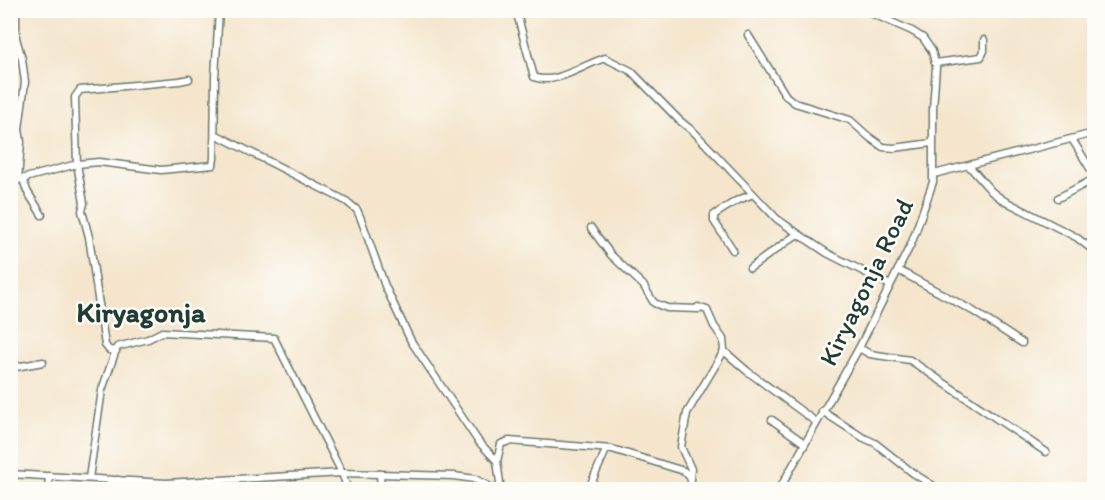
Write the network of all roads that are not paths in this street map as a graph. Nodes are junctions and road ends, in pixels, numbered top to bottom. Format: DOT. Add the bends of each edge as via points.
graph roads {
  1 [pos="16,10"];
  2 [pos="219,10"];
  3 [pos="516,10"];
  4 [pos="864,10"];
  5 [pos="748,35"];
  6 [pos="984,40"];
  7 [pos="935,63"];
  8 [pos="189,79"];
  9 [pos="1095,133"];
  10 [pos="215,134"];
  11 [pos="1072,139"];
  12 [pos="932,143"];
  13 [pos="77,164"];
  14 [pos="970,167"];
  15 [pos="934,174"];
  16 [pos="1095,177"];
  17 [pos="21,179"];
  18 [pos="10,183"];
  19 [pos="753,194"];
  20 [pos="1058,198"];
  21 [pos="42,215"];
  22 [pos="591,228"];
  23 [pos="800,235"];
  24 [pos="733,250"];
  25 [pos="1095,250"];
  26 [pos="750,268"];
  27 [pos="898,270"];
  28 [pos="890,285"];
  29 [pos="698,307"];
  30 [pos="707,310"];
  31 [pos="1022,344"];
  32 [pos="859,348"];
  33 [pos="116,351"];
  34 [pos="724,351"];
  35 [pos="43,362"];
  36 [pos="10,368"];
  37 [pos="822,411"];
  38 [pos="772,420"];
  39 [pos="816,422"];
  40 [pos="804,443"];
  41 [pos="606,450"];
  42 [pos="1046,452"];
  43 [pos="497,461"];
  44 [pos="342,473"];
  45 [pos="10,474"];
  46 [pos="380,474"];
  47 [pos="49,476"];
  48 [pos="690,477"];
  49 [pos="88,478"];
  50 [pos="118,480"];
  51 [pos="208,480"];
  52 [pos="48,489"];
  53 [pos="117,489"];
  54 [pos="207,489"];
  55 [pos="348,489"];
  56 [pos="381,489"];
  57 [pos="494,489"];
  58 [pos="592,489"];
  59 [pos="693,489"];
  60 [pos="779,489"];
  61 [pos="940,489"];
  1 -- 17 [label="street" via="16,38 25,82 19,129"];
  2 -- 10 [label="street"];
  3 -- 19 [label="street" via="534,77 551,79 605,58 631,71"];
  4 -- 7 [label="street, Kiryagonja Road" via="923,38"];
  5 -- 12 [label="street" via="786,96 795,103 850,120 883,147"];
  6 -- 7 [label="street" via="981,57"];
  7 -- 12 [label="street, Kiryagonja Road"];
  8 -- 13 [label="street" via="78,91 74,99"];
  9 -- 11 [label="street"];
  10 -- 13 [label="street" via="214,162 209,166 161,170 99,162"];
  10 -- 43 [label="street" via="357,210 385,286 411,341 478,441"];
  11 -- 14 [label="street"];
  11 -- 16 [label="street"];
  12 -- 15 [label="street, Kiryagonja Road"];
  13 -- 17 [label="street"];
  13 -- 33 [label="street" via="105,345"];
  14 -- 15 [label="street"];
  14 -- 25 [label="street" via="998,197"];
  15 -- 27 [label="street, Kiryagonja Road" via="924,210"];
  16 -- 20 [label="street"];
  17 -- 18 [label="street"];
  17 -- 21 [label="street"];
  19 -- 23 [label="street" via="777,219"];
  19 -- 24 [label="street" via="714,215"];
  22 -- 30 [label="street" via="611,255 643,285 654,303 667,308"];
  23 -- 26 [label="street"];
  23 -- 28 [label="street"];
  27 -- 28 [label="street, Kiryagonja Road"];
  27 -- 31 [label="street" via="973,311"];
  28 -- 32 [label="street, Kiryagonja Road"];
  29 -- 30 [label="street"];
  30 -- 34 [label="street" via="723,339"];
  32 -- 37 [label="street, Kiryagonja Road"];
  32 -- 42 [label="street" via="870,354 910,360"];
  33 -- 44 [label="street" via="120,346 162,332 274,338"];
  33 -- 49 [label="street" via="102,390"];
  34 -- 39 [label="street"];
  34 -- 48 [label="street" via="687,412 681,447 691,469"];
  35 -- 36 [label="street"];
  37 -- 39 [label="street, Kiryagonja Road"];
  37 -- 61 [label="street"];
  38 -- 40 [label="street"];
  39 -- 40 [label="street, Kiryagonja Road"];
  40 -- 60 [label="street, Kiryagonja Road"];
  41 -- 43 [label="street" via="508,441 501,444"];
  41 -- 48 [label="street" via="684,471"];
  41 -- 58 [label="street"];
  43 -- 57 [label="street"];
  44 -- 46 [label="street"];
  44 -- 51 [label="street"];
  44 -- 55 [label="street"];
  45 -- 47 [label="street"];
  46 -- 56 [label="street"];
  46 -- 57 [label="street" via="454,476 474,479"];
  47 -- 49 [label="street"];
  47 -- 52 [label="street"];
  48 -- 59 [label="street"];
  49 -- 50 [label="street"];
  50 -- 51 [label="street"];
  50 -- 53 [label="street"];
  51 -- 54 [label="street"];
}
